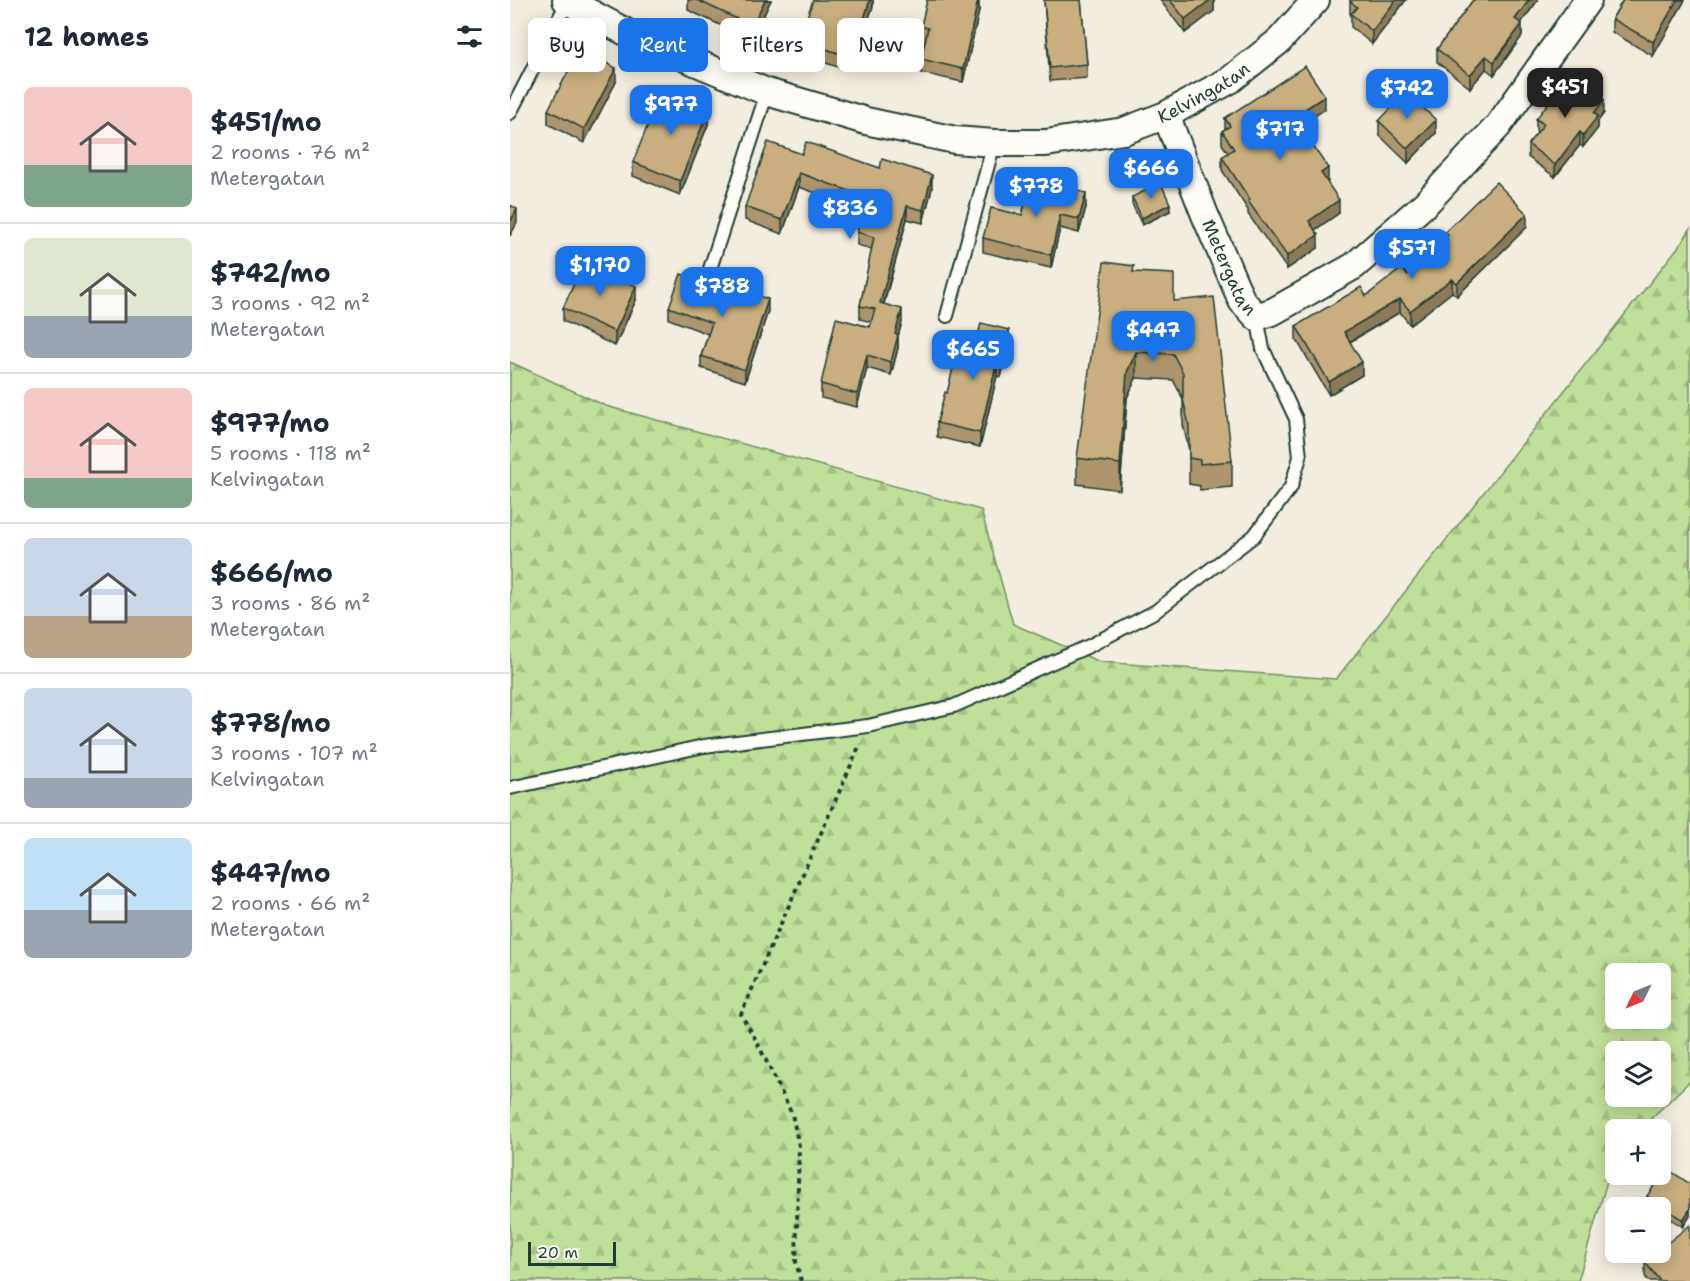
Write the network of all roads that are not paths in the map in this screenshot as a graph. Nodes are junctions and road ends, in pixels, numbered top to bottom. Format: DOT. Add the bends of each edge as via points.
graph roads {
  1 [pos="1316,0"];
  2 [pos="1588,0"];
  3 [pos="567,1"];
  4 [pos="767,92"];
  5 [pos="510,113"];
  6 [pos="1166,116"];
  7 [pos="994,143"];
  8 [pos="708,275"];
  9 [pos="947,316"];
  10 [pos="1257,317"];
  11 [pos="510,788"];
  1 -- 6 [label="street, Kelvingatan" via="1278,41 1230,80"];
  2 -- 10 [label="street, Metergatan" via="1498,126 1426,203 1354,266"];
  3 -- 4 [label="street, Kelvingatan" via="637,38"];
  3 -- 5 [label="lane, Kelvingatan"];
  4 -- 7 [label="street, Kelvingatan" via="866,121 955,140"];
  4 -- 8 [label="lane"];
  6 -- 7 [label="street, Kelvingatan" via="1124,131 1046,143"];
  6 -- 10 [label="street, Metergatan" via="1242,302"];
  7 -- 9 [label="lane"];
  10 -- 11 [label="lane" via="1263,349 1296,419 1300,457 1291,487 1254,536 1156,611 1089,646 954,706 868,726 704,746"];
}
